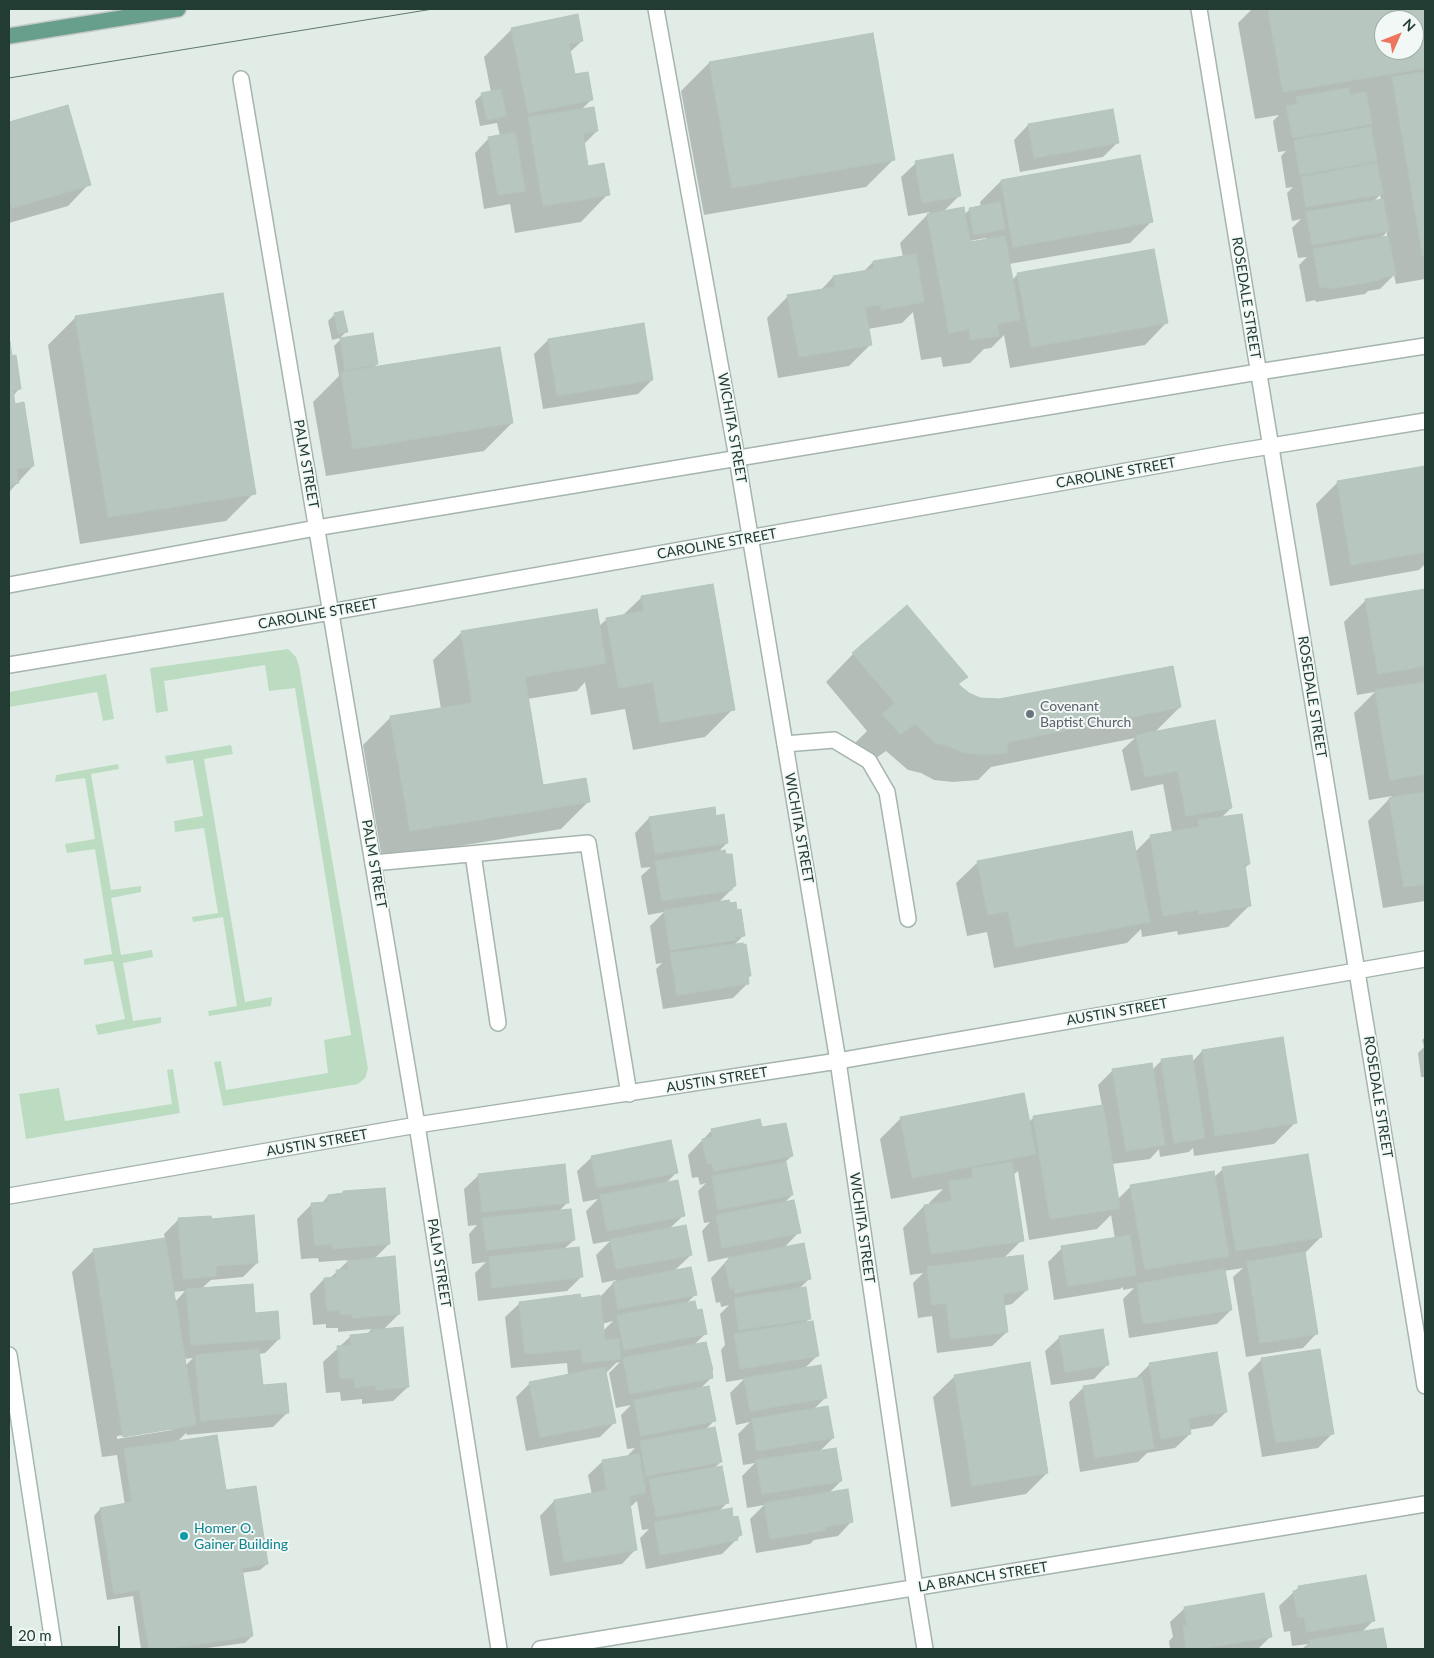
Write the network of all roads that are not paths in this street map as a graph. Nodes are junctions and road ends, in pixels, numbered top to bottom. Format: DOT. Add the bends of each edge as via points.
graph roads {
  1 [pos="178,9"];
  2 [pos="656,9"];
  3 [pos="1199,9"];
  4 [pos="9,36"];
  5 [pos="241,79"];
  6 [pos="1425,346"];
  7 [pos="1258,372"];
  8 [pos="1425,421"];
  9 [pos="1271,446"];
  10 [pos="737,458"];
  11 [pos="316,528"];
  12 [pos="750,538"];
  13 [pos="9,585"];
  14 [pos="331,612"];
  15 [pos="9,665"];
  16 [pos="785,744"];
  17 [pos="473,854"];
  18 [pos="374,863"];
  19 [pos="908,919"];
  20 [pos="1425,959"];
  21 [pos="1357,970"];
  22 [pos="498,1023"];
  23 [pos="838,1061"];
  24 [pos="629,1094"];
  25 [pos="417,1125"];
  26 [pos="9,1196"];
  27 [pos="9,1355"];
  28 [pos="1425,1386"];
  29 [pos="1425,1504"];
  30 [pos="915,1588"];
  31 [pos="54,1649"];
  32 [pos="499,1649"];
  33 [pos="540,1649"];
  34 [pos="925,1649"];
  1 -- 4 [label="main road"];
  2 -- 10 [label="street, WICHITA STREET"];
  3 -- 7 [label="street, ROSEDALE STREET"];
  5 -- 11 [label="street, PALM STREET"];
  6 -- 7 [label="street"];
  7 -- 9 [label="street, ROSEDALE STREET"];
  7 -- 10 [label="street"];
  8 -- 9 [label="street, CAROLINE STREET"];
  9 -- 12 [label="street, CAROLINE STREET"];
  9 -- 21 [label="street, ROSEDALE STREET"];
  10 -- 11 [label="street"];
  10 -- 12 [label="street, WICHITA STREET"];
  11 -- 13 [label="street"];
  11 -- 14 [label="street, PALM STREET"];
  12 -- 14 [label="street, CAROLINE STREET"];
  12 -- 16 [label="street, WICHITA STREET"];
  14 -- 15 [label="street, CAROLINE STREET"];
  14 -- 18 [label="street, PALM STREET"];
  16 -- 19 [label="street" via="834,740 870,762 888,792"];
  16 -- 23 [label="street, WICHITA STREET"];
  17 -- 18 [label="street"];
  17 -- 22 [label="street"];
  17 -- 24 [label="street" via="588,842"];
  18 -- 25 [label="street, PALM STREET"];
  20 -- 21 [label="street, AUSTIN STREET"];
  21 -- 23 [label="street, AUSTIN STREET"];
  21 -- 28 [label="street, ROSEDALE STREET"];
  23 -- 24 [label="street, AUSTIN STREET"];
  23 -- 30 [label="street, WICHITA STREET"];
  24 -- 25 [label="street, AUSTIN STREET"];
  25 -- 26 [label="street, AUSTIN STREET"];
  25 -- 32 [label="street, PALM STREET"];
  27 -- 31 [label="street"];
  29 -- 30 [label="street, LA BRANCH STREET"];
  30 -- 33 [label="street, LA BRANCH STREET"];
  30 -- 34 [label="street, WICHITA STREET"];
}
